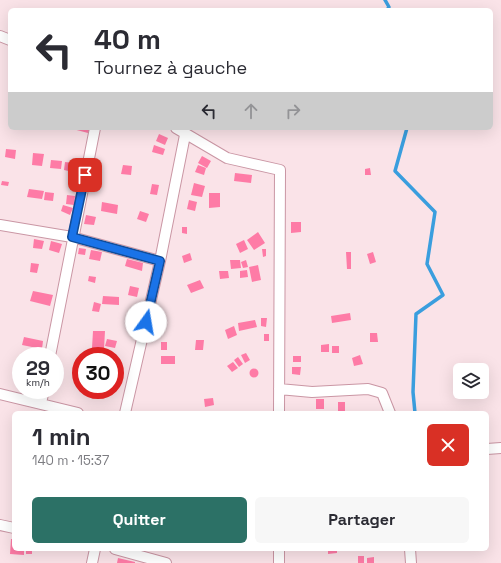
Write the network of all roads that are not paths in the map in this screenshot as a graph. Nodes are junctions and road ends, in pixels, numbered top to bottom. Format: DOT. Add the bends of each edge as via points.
graph roads {
  1 [pos="95,130"];
  2 [pos="179,130"];
  3 [pos="185,135"];
  4 [pos="0,225"];
  5 [pos="72,237"];
  6 [pos="160,261"];
  7 [pos="52,347"];
  8 [pos="279,389"];
  9 [pos="0,394"];
  10 [pos="42,399"];
  11 [pos="41,403"];
  12 [pos="71,411"];
  13 [pos="125,411"];
  14 [pos="279,411"];
  15 [pos="389,411"];
  16 [pos="501,448"];
  17 [pos="489,449"];
  18 [pos="0,525"];
  19 [pos="12,528"];
  20 [pos="95,551"];
  21 [pos="122,551"];
  22 [pos="279,551"];
  23 [pos="410,551"];
  24 [pos="92,563"];
  25 [pos="166,563"];
  26 [pos="279,563"];
  27 [pos="411,563"];
  1 -- 5 [label="street"];
  2 -- 3 [label="street"];
  3 -- 6 [label="street"];
  3 -- 8 [label="street" via="227,158 280,170"];
  4 -- 5 [label="street"];
  5 -- 6 [label="street"];
  5 -- 7 [label="street"];
  6 -- 13 [label="street"];
  8 -- 14 [label="street"];
  8 -- 15 [label="street" via="312,392 368,389 382,393"];
  9 -- 11 [label="street"];
  10 -- 11 [label="street"];
  11 -- 12 [label="street"];
  16 -- 17 [label="street"];
  18 -- 19 [label="street"];
  20 -- 24 [label="street"];
  21 -- 25 [label="street"];
  22 -- 26 [label="street"];
  23 -- 27 [label="street"];
}
